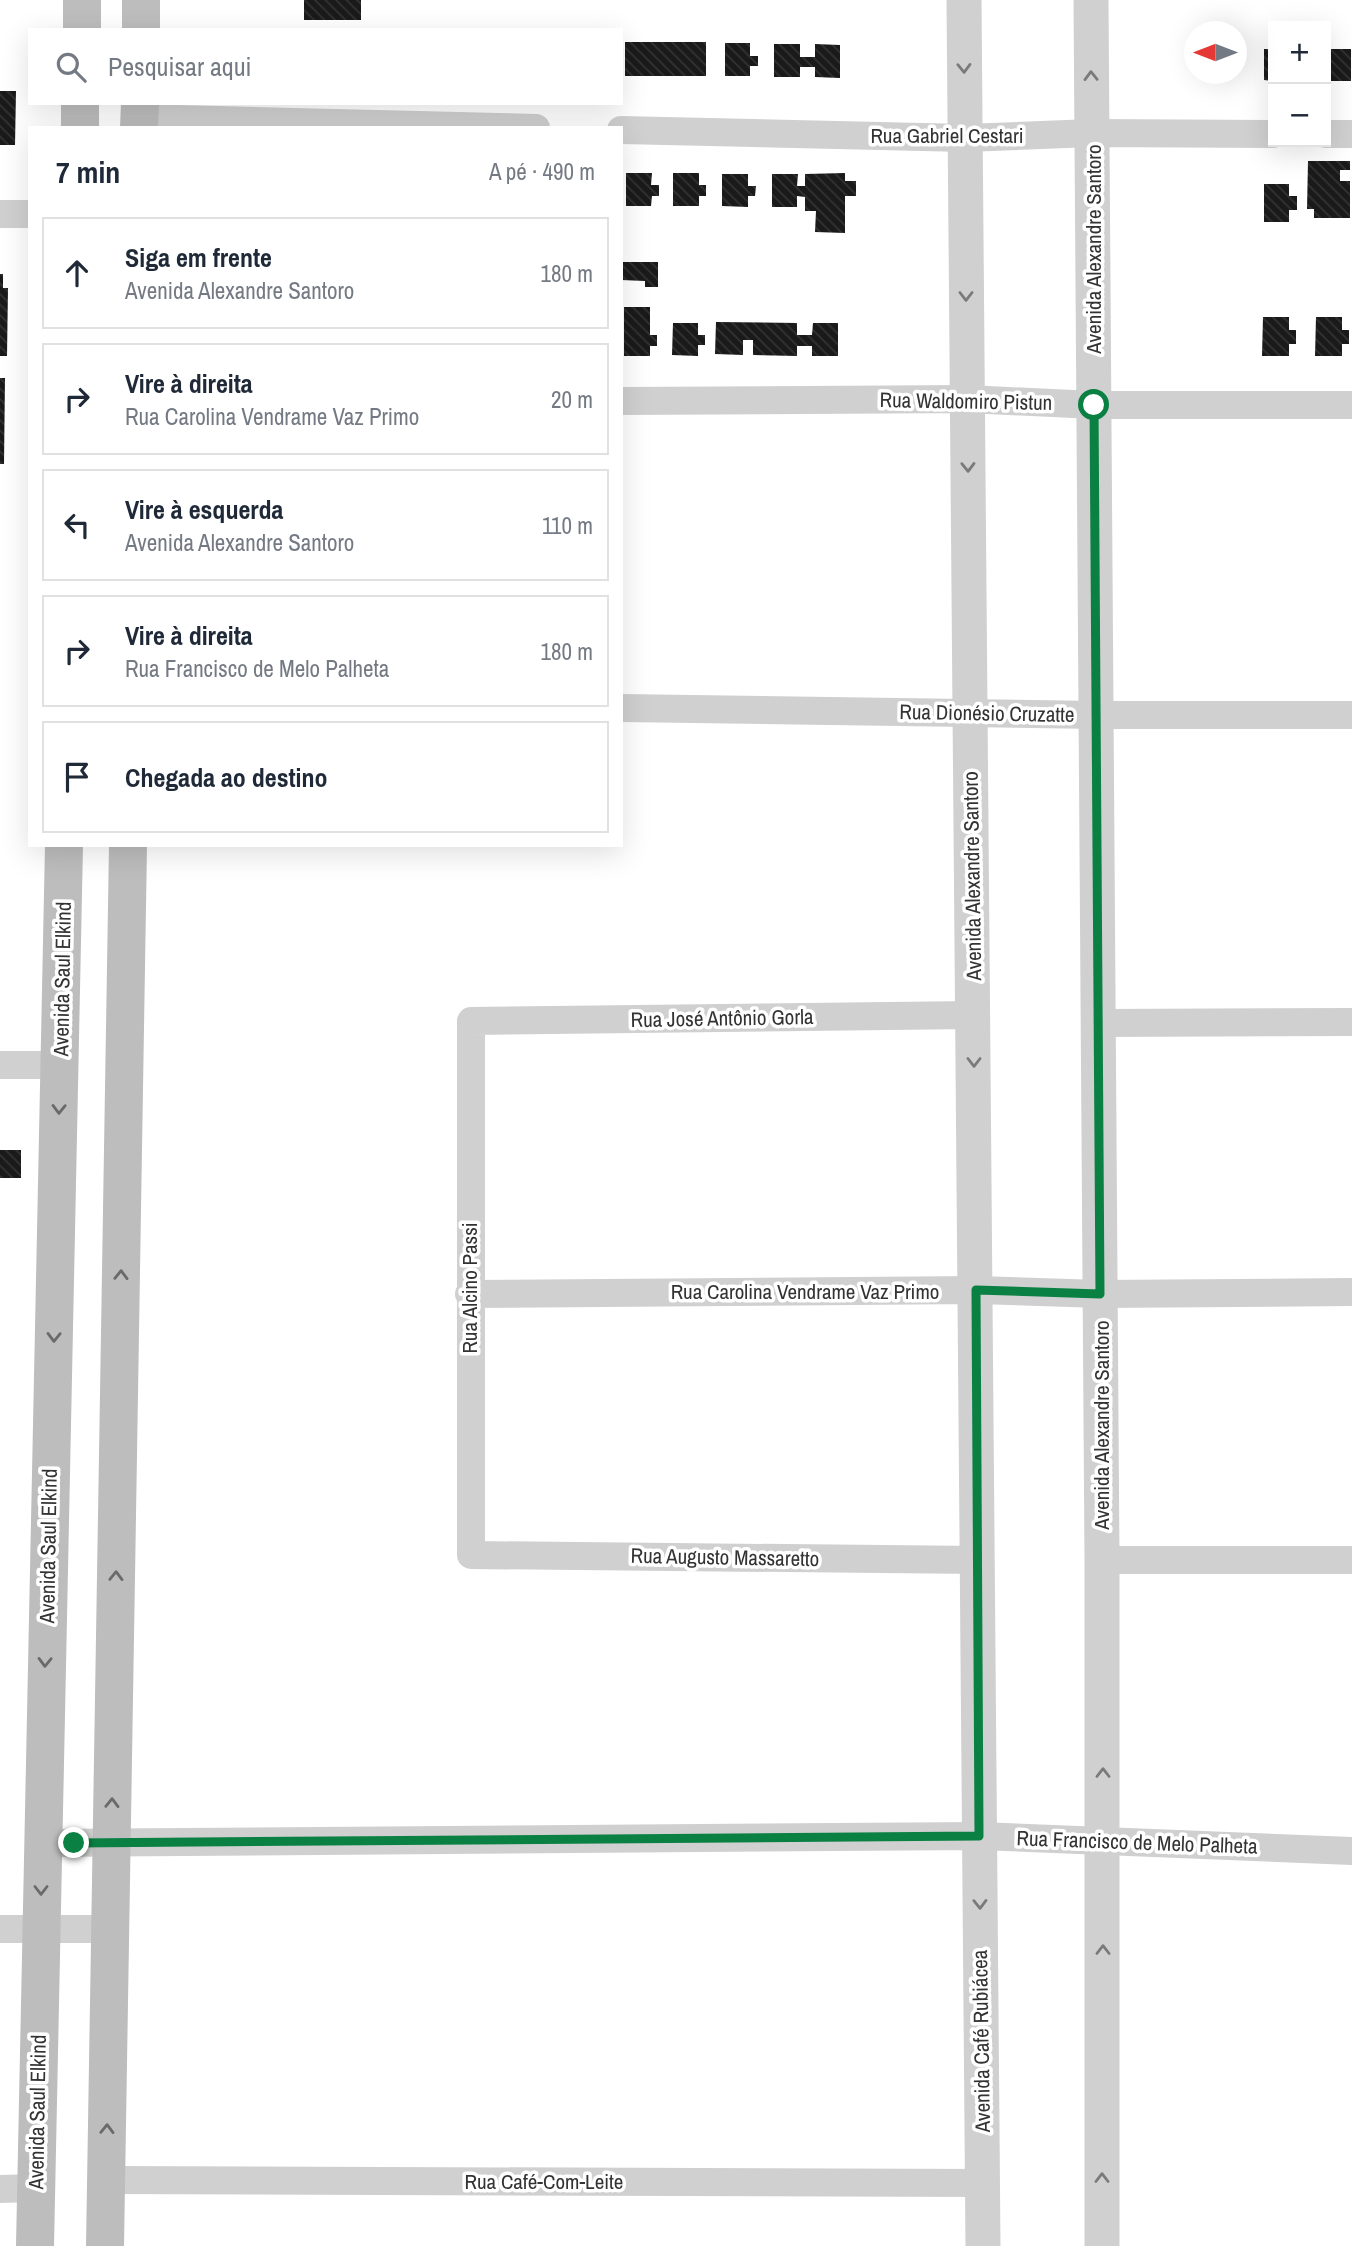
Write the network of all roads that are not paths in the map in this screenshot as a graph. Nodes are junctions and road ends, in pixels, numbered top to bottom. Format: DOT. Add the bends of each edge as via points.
graph roads {
  1 [pos="82,0"];
  2 [pos="141,0"];
  3 [pos="964,0"];
  4 [pos="1091,0"];
  5 [pos="82,28"];
  6 [pos="141,28"];
  7 [pos="80,105"];
  8 [pos="139,116"];
  9 [pos="80,126"];
  10 [pos="470,126"];
  11 [pos="623,130"];
  12 [pos="1092,133"];
  13 [pos="1268,134"];
  14 [pos="1331,134"];
  15 [pos="1352,134"];
  16 [pos="965,138"];
  17 [pos="0,214"];
  18 [pos="28,214"];
  19 [pos="967,398"];
  20 [pos="623,401"];
  21 [pos="1094,405"];
  22 [pos="1352,405"];
  23 [pos="623,708"];
  24 [pos="971,712"];
  25 [pos="1096,715"];
  26 [pos="1352,715"];
  27 [pos="64,847"];
  28 [pos="128,847"];
  29 [pos="974,1015"];
  30 [pos="471,1021"];
  31 [pos="1352,1022"];
  32 [pos="1099,1023"];
  33 [pos="0,1065"];
  34 [pos="61,1065"];
  35 [pos="976,1290"];
  36 [pos="1352,1292"];
  37 [pos="469,1294"];
  38 [pos="1100,1294"];
  39 [pos="471,1555"];
  40 [pos="979,1560"];
  41 [pos="1102,1560"];
  42 [pos="1352,1560"];
  43 [pos="979,1836"];
  44 [pos="1103,1841"];
  45 [pos="111,1842"];
  46 [pos="41,1843"];
  47 [pos="1352,1851"];
  48 [pos="0,1929"];
  49 [pos="41,1929"];
  50 [pos="110,1929"];
  51 [pos="106,2180"];
  52 [pos="983,2183"];
  53 [pos="18,2188"];
  54 [pos="35,2246"];
  55 [pos="105,2246"];
  56 [pos="983,2246"];
  57 [pos="1102,2246"];
  1 -- 5 [label="main road"];
  2 -- 6 [label="main road"];
  3 -- 16 [label="street, Avenida Alexandre Santoro, one-way"];
  12 -- 4 [label="street, Avenida Alexandre Santoro, one-way"];
  7 -- 9 [label="main road"];
  8 -- 10 [label="street"];
  11 -- 16 [label="street, Rua Gabriel Cestari"];
  12 -- 13 [label="street, Rua Gabriel Cestari"];
  12 -- 16 [label="street, Rua Gabriel Cestari"];
  12 -- 21 [label="street, Avenida Alexandre Santoro"];
  14 -- 15 [label="street"];
  16 -- 19 [label="street, Avenida Alexandre Santoro, one-way"];
  17 -- 18 [label="street"];
  19 -- 20 [label="street, Rua Waldomiro Pistun"];
  19 -- 21 [label="street, Rua Waldomiro Pistun"];
  19 -- 24 [label="street, Avenida Alexandre Santoro, one-way"];
  21 -- 22 [label="street, Rua Waldomiro Pistun"];
  21 -- 25 [label="street, Avenida Alexandre Santoro"];
  23 -- 24 [label="street, Rua Dionésio Cruzatte"];
  24 -- 25 [label="street, Rua Dionésio Cruzatte"];
  24 -- 29 [label="street, Avenida Alexandre Santoro"];
  25 -- 26 [label="street, Rua Dionésio Cruzatte"];
  25 -- 32 [label="street, Avenida Alexandre Santoro"];
  27 -- 34 [label="main road, Avenida Saul Elkind"];
  45 -- 28 [label="main road, one-way"];
  29 -- 30 [label="street, Rua José Antônio Gorla"];
  29 -- 35 [label="street, Avenida Alexandre Santoro, one-way"];
  30 -- 37 [label="street, Rua Alcino Passi"];
  31 -- 32 [label="street"];
  32 -- 38 [label="street, Avenida Alexandre Santoro"];
  33 -- 34 [label="street"];
  34 -- 46 [label="main road, Avenida Saul Elkind, one-way"];
  35 -- 37 [label="street, Rua Carolina Vendrame Vaz Primo"];
  35 -- 38 [label="street, Rua Carolina Vendrame Vaz Primo"];
  35 -- 40 [label="street, Avenida Alexandre Santoro"];
  36 -- 38 [label="street, Rua Carolina Vendrame Vaz Primo"];
  37 -- 39 [label="street, Rua Alcino Passi"];
  38 -- 41 [label="street, Avenida Alexandre Santoro"];
  39 -- 40 [label="street, Rua Augusto Massaretto"];
  40 -- 43 [label="street, Avenida Alexandre Santoro"];
  41 -- 42 [label="street"];
  44 -- 41 [label="street, Avenida Alexandre Santoro, one-way"];
  43 -- 44 [label="street, Rua Francisco de Melo Palheta"];
  43 -- 45 [label="street, Rua Francisco de Melo Palheta"];
  43 -- 52 [label="street, Avenida Café Rubiácea, one-way"];
  44 -- 47 [label="street, Rua Francisco de Melo Palheta"];
  57 -- 44 [label="street, one-way"];
  45 -- 46 [label="street, Rua Francisco de Melo Palheta"];
  45 -- 50 [label="main road"];
  46 -- 49 [label="main road, Avenida Saul Elkind, one-way"];
  48 -- 49 [label="street"];
  49 -- 50 [label="street"];
  49 -- 53 [label="main road, Avenida Saul Elkind"];
  51 -- 50 [label="main road, one-way"];
  51 -- 52 [label="street, Rua Café-Com-Leite"];
  51 -- 55 [label="main road"];
  52 -- 56 [label="street, Avenida Café Rubiácea"];
  53 -- 54 [label="main road, Avenida Saul Elkind"];
}
